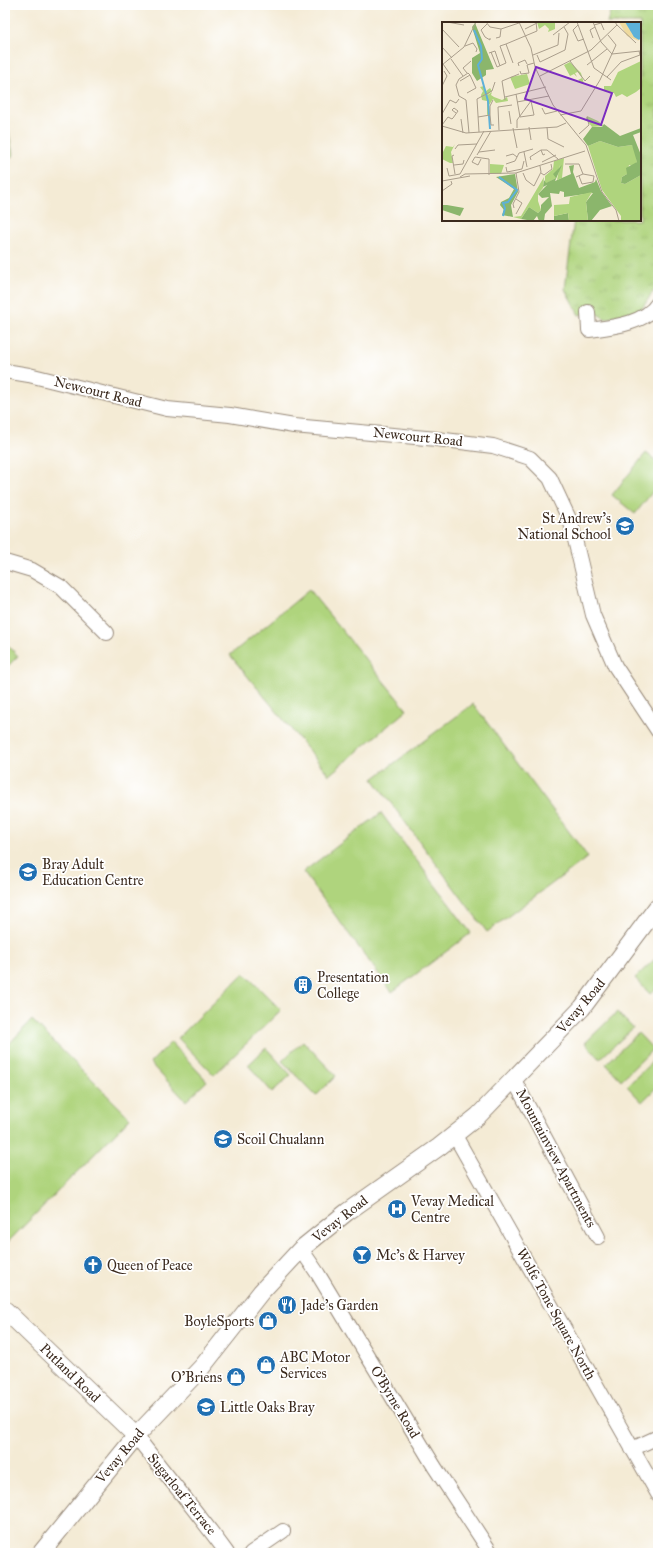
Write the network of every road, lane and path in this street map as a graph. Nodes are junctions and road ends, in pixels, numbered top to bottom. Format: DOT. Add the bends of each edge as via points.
graph roads {
  1 [pos="658,303"];
  2 [pos="588,312"];
  3 [pos="5,371"];
  4 [pos="5,562"];
  5 [pos="107,633"];
  6 [pos="658,731"];
  7 [pos="658,906"];
  8 [pos="514,1080"];
  9 [pos="453,1136"];
  10 [pos="598,1237"];
  11 [pos="301,1249"];
  12 [pos="5,1310"];
  13 [pos="136,1436"];
  14 [pos="658,1437"];
  15 [pos="632,1449"];
  16 [pos="658,1494"];
  17 [pos="283,1531"];
  18 [pos="41,1553"];
  19 [pos="228,1553"];
  20 [pos="251,1553"];
  21 [pos="491,1553"];
  1 -- 2 [label="street" via="654,310 641,318 613,327 589,330"];
  3 -- 6 [label="street, Newcourt Road" via="167,409 230,415 294,426 437,438 493,446 530,458 550,478 571,523 593,615 615,666"];
  4 -- 5 [label="street" via="32,570 61,587"];
  7 -- 8 [label="main road, Vevay Road" via="582,1008"];
  8 -- 9 [label="main road, Vevay Road" via="478,1116"];
  8 -- 10 [label="street, Mountainview Apartments"];
  9 -- 11 [label="main road, Vevay Road" via="352,1208"];
  9 -- 15 [label="street, Wolfe Tone Square North"];
  11 -- 13 [label="main road, Vevay Road" via="261,1292 202,1367"];
  11 -- 21 [label="street, O'Byrne Road"];
  12 -- 13 [label="main road, Putland Road"];
  13 -- 18 [label="main road, Vevay Road"];
  13 -- 19 [label="street, Sugarloaf Terrace"];
  14 -- 15 [label="street"];
  15 -- 16 [label="street, Wolfe Tone Square North"];
  17 -- 20 [label="street"];
}
